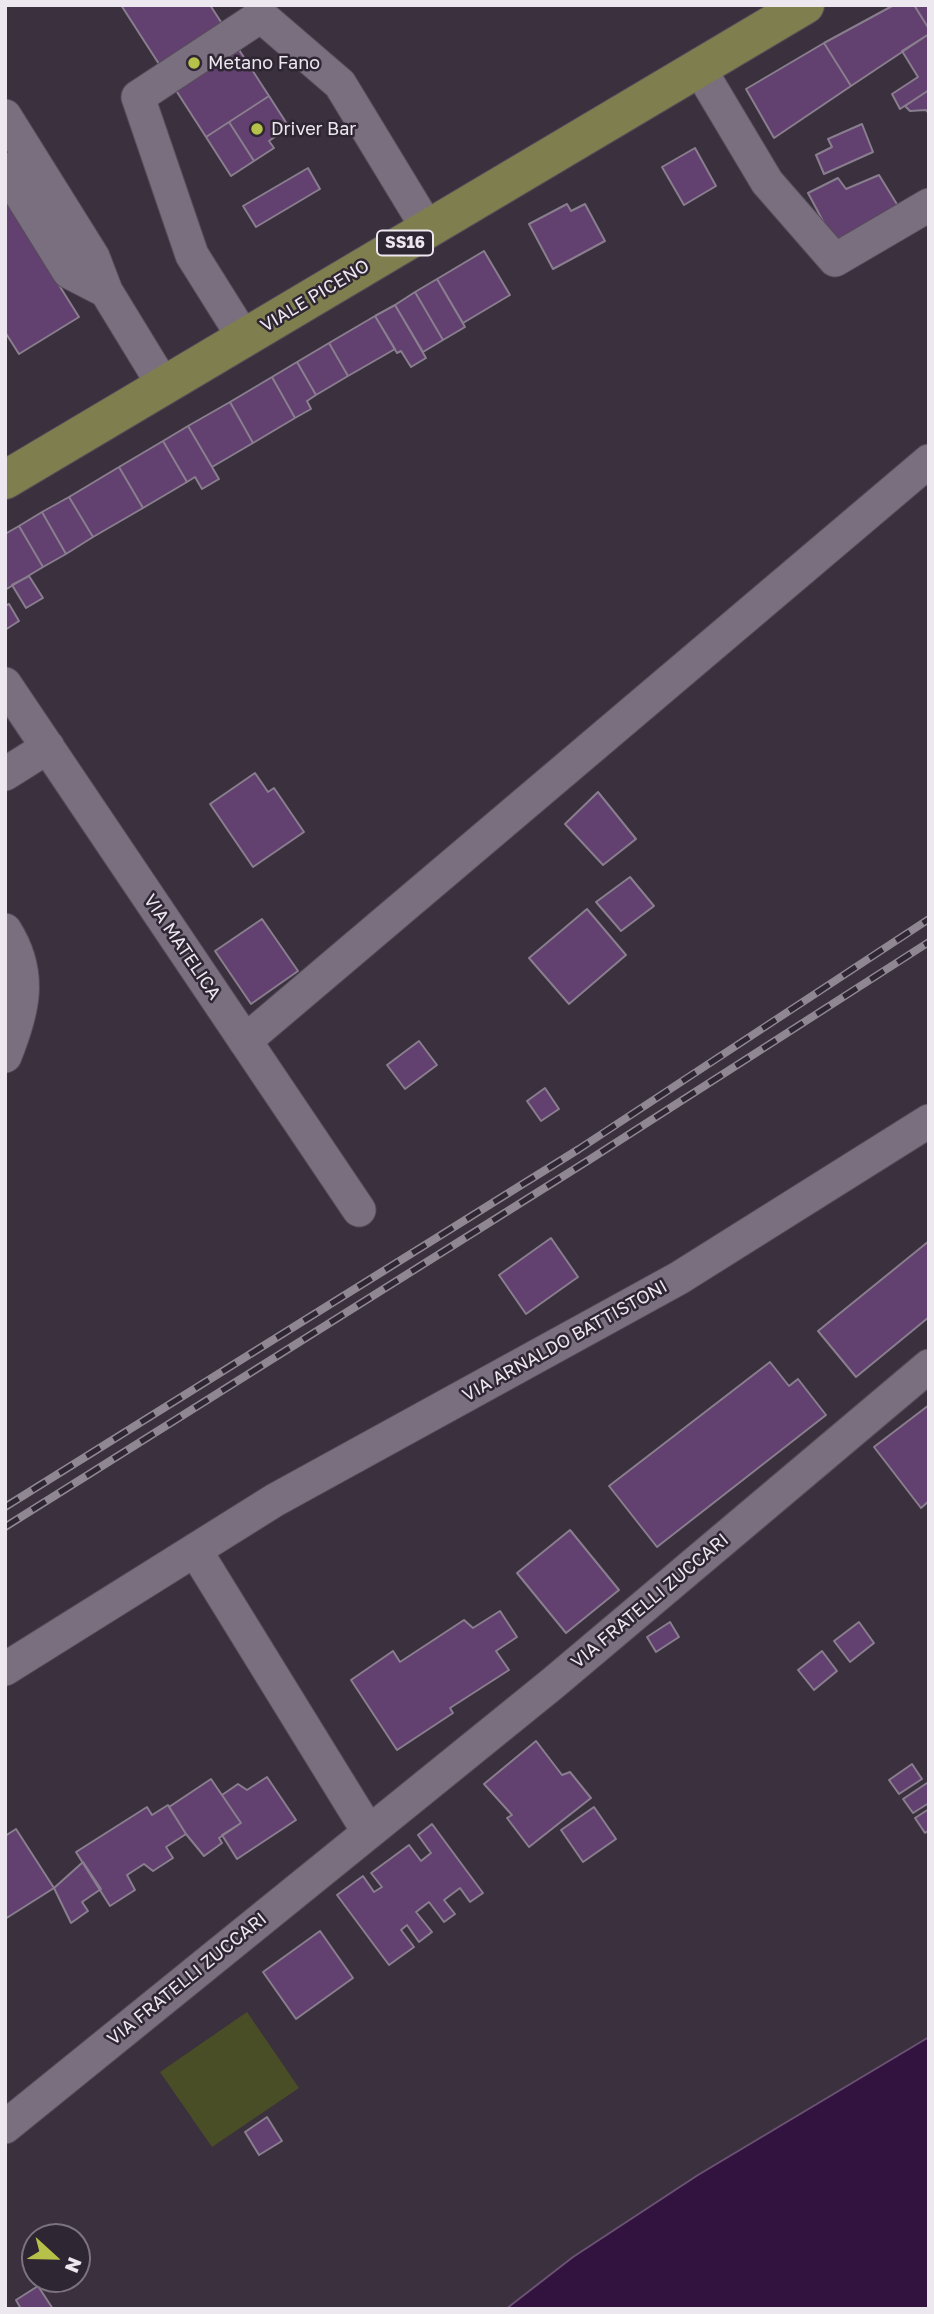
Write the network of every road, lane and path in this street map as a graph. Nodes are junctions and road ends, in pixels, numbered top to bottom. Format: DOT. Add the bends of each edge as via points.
graph roads {
  1 [pos="805,5"];
  2 [pos="699,68"];
  3 [pos="5,117"];
  4 [pos="5,169"];
  5 [pos="929,205"];
  6 [pos="428,229"];
  7 [pos="106,291"];
  8 [pos="244,338"];
  9 [pos="164,386"];
  10 [pos="929,461"];
  11 [pos="8,473"];
  12 [pos="5,684"];
  13 [pos="48,747"];
  14 [pos="5,774"];
  15 [pos="5,930"];
  16 [pos="245,1041"];
  17 [pos="5,1056"];
  18 [pos="929,1121"];
  19 [pos="359,1210"];
  20 [pos="929,1366"];
  21 [pos="195,1550"];
  22 [pos="5,1669"];
  23 [pos="368,1831"];
  24 [pos="5,2127"];
  1 -- 2 [label="main road, VIALE PICENO / SS16"];
  2 -- 5 [label="street" via="767,182 835,260"];
  2 -- 6 [label="main road, VIALE PICENO / SS16"];
  3 -- 7 [label="street" via="93,257"];
  4 -- 7 [label="street" via="69,272"];
  6 -- 8 [label="main road, VIALE PICENO / SS16"];
  6 -- 8 [label="street" via="340,84 261,16 138,97 192,255"];
  7 -- 9 [label="street"];
  8 -- 9 [label="main road, VIALE PICENO / SS16"];
  9 -- 11 [label="main road, VIALE PICENO / SS16"];
  10 -- 16 [label="street"];
  12 -- 13 [label="street, VIA MATELICA"];
  13 -- 14 [label="street"];
  13 -- 16 [label="street, VIA MATELICA"];
  15 -- 17 [label="street" via="15,945 24,984 19,1023"];
  16 -- 19 [label="street, VIA MATELICA"];
  18 -- 21 [label="street, VIA ARNALDO BATTISTONI" via="679,1278 275,1500"];
  20 -- 23 [label="street, VIA FRATELLI ZUCCARI" via="552,1684"];
  21 -- 22 [label="street, VIA ARNALDO BATTISTONI"];
  21 -- 23 [label="street"];
  23 -- 24 [label="street, VIA FRATELLI ZUCCARI"];
}
